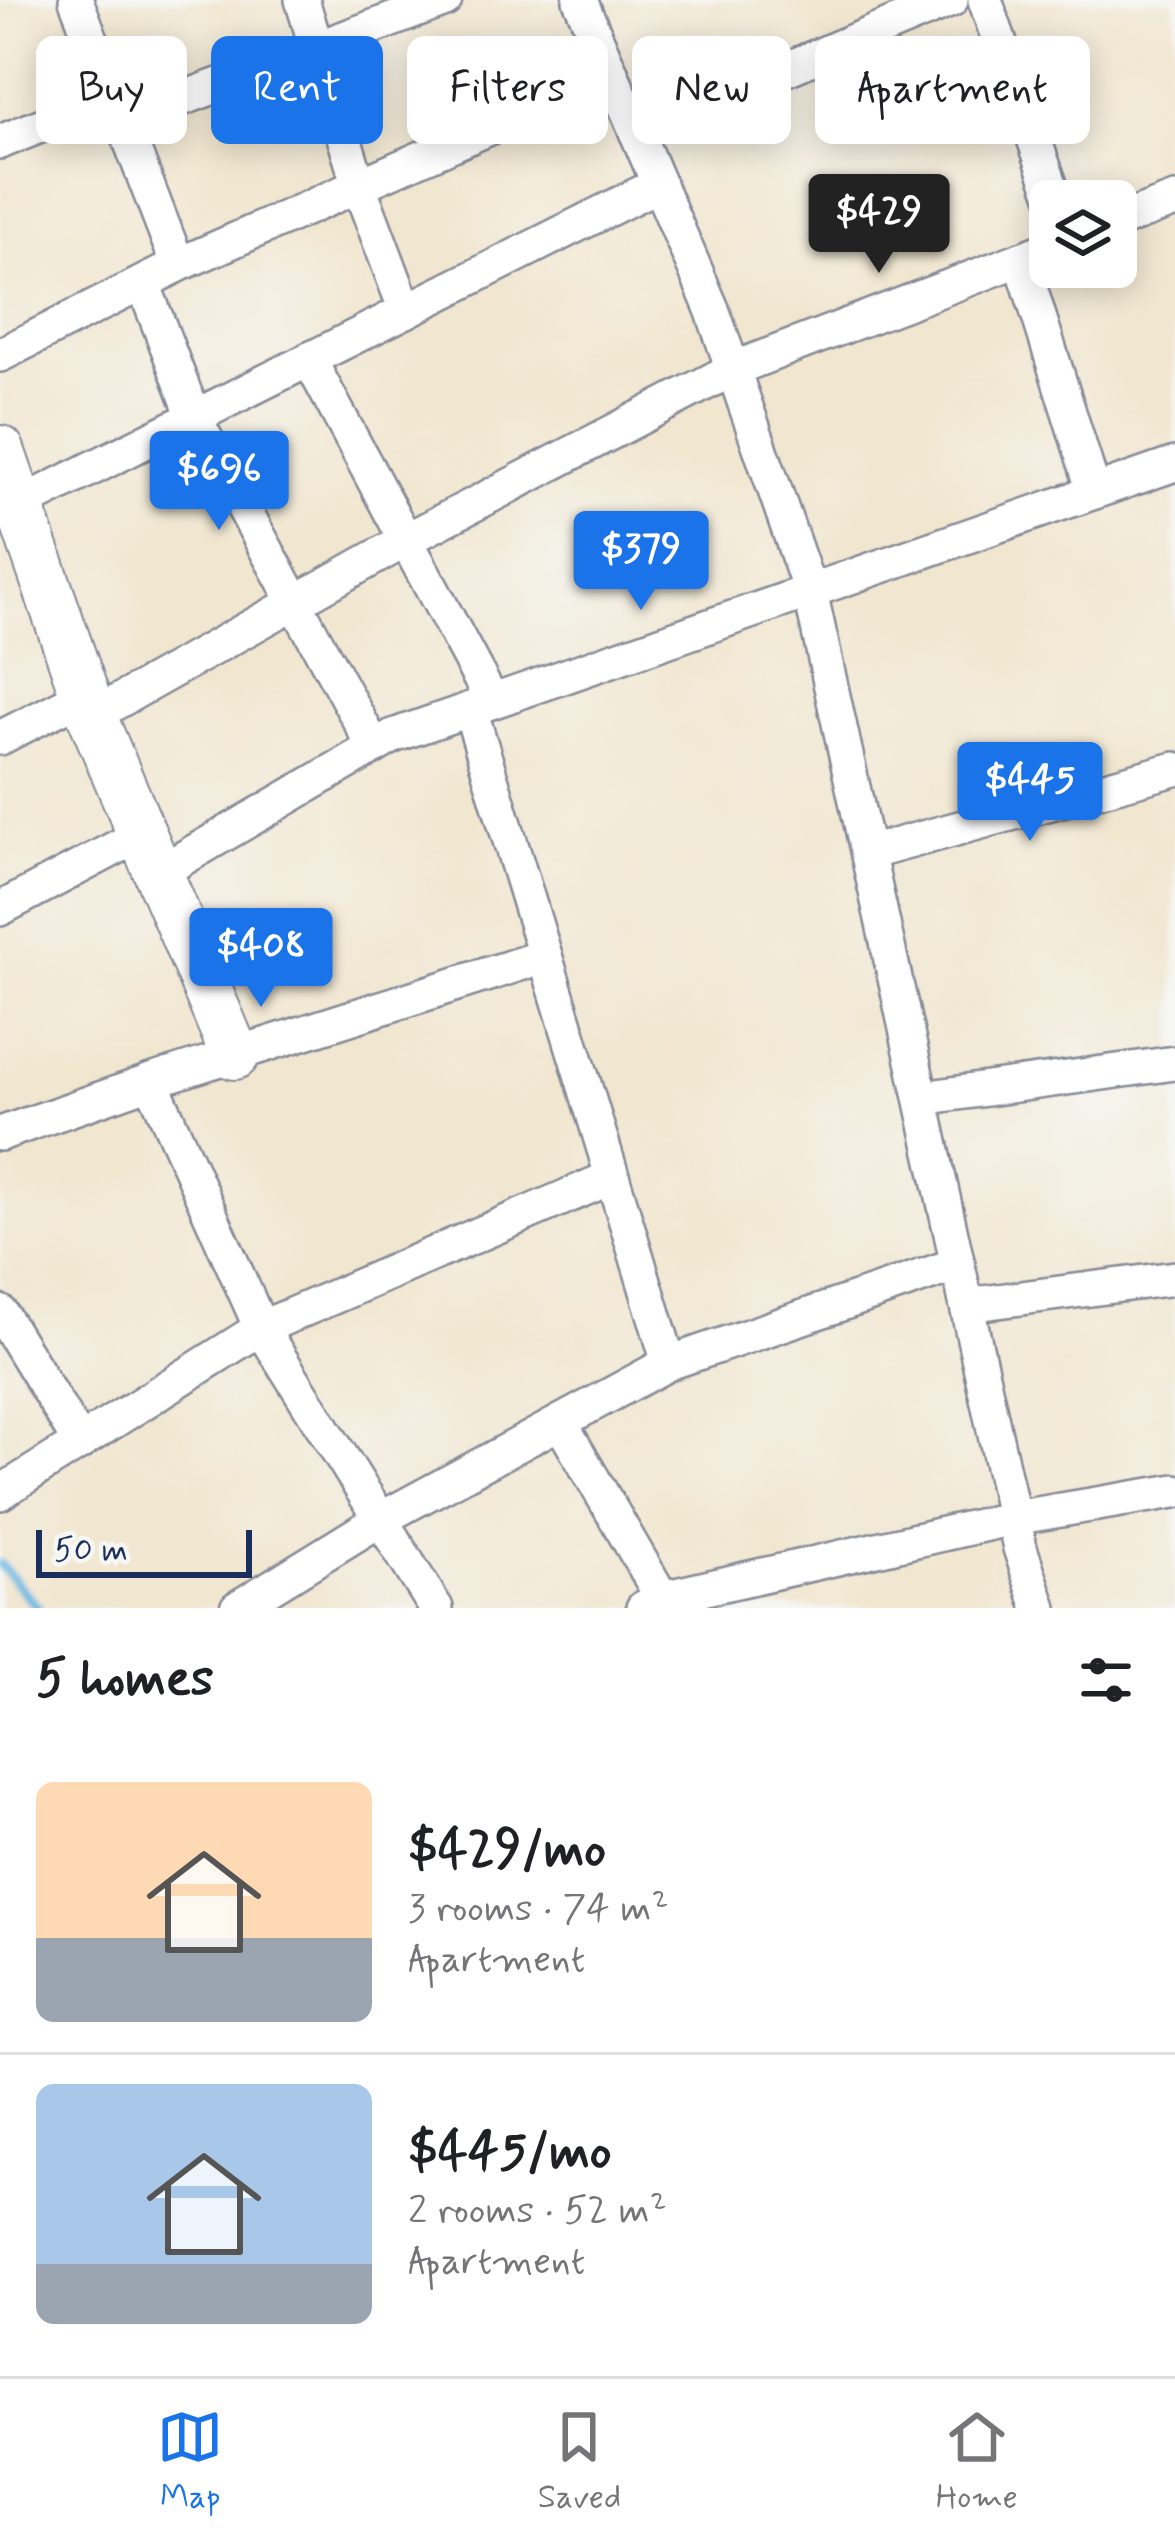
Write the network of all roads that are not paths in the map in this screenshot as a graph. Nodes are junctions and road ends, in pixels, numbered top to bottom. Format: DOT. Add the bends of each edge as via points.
graph roads {
  1 [pos="76,0"];
  2 [pos="302,0"];
  3 [pos="446,0"];
  4 [pos="580,0"];
  5 [pos="951,0"];
  6 [pos="986,0"];
  7 [pos="90,36"];
  8 [pos="313,36"];
  9 [pos="349,36"];
  10 [pos="791,67"];
  11 [pos="612,74"];
  12 [pos="632,122"];
  13 [pos="36,132"];
  14 [pos="0,142"];
  15 [pos="131,144"];
  16 [pos="346,144"];
  17 [pos="641,144"];
  18 [pos="1049,180"];
  19 [pos="658,184"];
  20 [pos="359,186"];
  21 [pos="1175,200"];
  22 [pos="1137,214"];
  23 [pos="1029,255"];
  24 [pos="178,265"];
  25 [pos="142,283"];
  26 [pos="1044,288"];
  27 [pos="406,310"];
  28 [pos="0,355"];
  29 [pos="309,359"];
  30 [pos="733,369"];
  31 [pos="194,417"];
  32 [pos="0,450"];
  33 [pos="1175,464"];
  34 [pos="1094,492"];
  35 [pos="9,509"];
  36 [pos="406,540"];
  37 [pos="810,591"];
  38 [pos="295,601"];
  39 [pos="88,705"];
  40 [pos="481,705"];
  41 [pos="0,738"];
  42 [pos="374,747"];
  43 [pos="1175,769"];
  44 [pos="150,853"];
  45 [pos="868,853"];
  46 [pos="0,909"];
  47 [pos="545,956"];
  48 [pos="235,1054"];
  49 [pos="1175,1063"];
  50 [pos="151,1081"];
  51 [pos="922,1098"];
  52 [pos="0,1134"];
  53 [pos="612,1177"];
  54 [pos="958,1264"];
  55 [pos="1175,1278"];
  56 [pos="967,1305"];
  57 [pos="0,1312"];
  58 [pos="262,1328"];
  59 [pos="669,1363"];
  60 [pos="560,1422"];
  61 [pos="80,1443"];
  62 [pos="1175,1491"];
  63 [pos="0,1493"];
  64 [pos="1013,1518"];
  65 [pos="381,1519"];
  66 [pos="657,1605"];
  67 [pos="237,1608"];
  68 [pos="436,1608"];
  69 [pos="1040,1608"];
  1 -- 7 [label="street"];
  2 -- 8 [label="street"];
  3 -- 9 [label="street"];
  4 -- 11 [label="street"];
  5 -- 10 [label="street"];
  6 -- 18 [label="street"];
  11 -- 12 [label="street"];
  11 -- 20 [label="street"];
  13 -- 14 [label="street"];
  15 -- 24 [label="street"];
  16 -- 20 [label="street"];
  17 -- 19 [label="street"];
  19 -- 27 [label="street"];
  19 -- 30 [label="street"];
  20 -- 24 [label="street"];
  20 -- 27 [label="street"];
  21 -- 22 [label="street"];
  23 -- 30 [label="street"];
  24 -- 25 [label="street"];
  25 -- 28 [label="street"];
  25 -- 31 [label="street"];
  26 -- 34 [label="street"];
  27 -- 29 [label="street"];
  29 -- 31 [label="street"];
  29 -- 36 [label="street"];
  30 -- 36 [label="street"];
  30 -- 37 [label="street"];
  31 -- 35 [label="street"];
  31 -- 38 [label="street"];
  32 -- 35 [label="street"];
  33 -- 34 [label="street"];
  34 -- 37 [label="street"];
  35 -- 39 [label="street"];
  36 -- 38 [label="street"];
  36 -- 40 [label="street"];
  37 -- 40 [label="street"];
  37 -- 45 [label="street"];
  38 -- 39 [label="street"];
  38 -- 42 [label="street"];
  39 -- 41 [label="street"];
  39 -- 44 [label="street"];
  40 -- 42 [label="street"];
  40 -- 47 [label="street"];
  42 -- 44 [label="street"];
  43 -- 45 [label="street"];
  44 -- 46 [label="street"];
  44 -- 48 [label="street"];
  45 -- 51 [label="street"];
  47 -- 48 [label="street"];
  47 -- 53 [label="street"];
  48 -- 50 [label="street"];
  49 -- 51 [label="street"];
  50 -- 52 [label="street"];
  50 -- 58 [label="street"];
  51 -- 54 [label="street"];
  53 -- 58 [label="street"];
  53 -- 59 [label="street"];
  54 -- 56 [label="street"];
  54 -- 59 [label="street"];
  55 -- 56 [label="street"];
  56 -- 64 [label="street"];
  57 -- 61 [label="street"];
  58 -- 61 [label="street"];
  58 -- 65 [label="street"];
  59 -- 60 [label="street"];
  60 -- 65 [label="street"];
  60 -- 66 [label="street"];
  61 -- 63 [label="street"];
  62 -- 64 [label="street"];
  64 -- 66 [label="street"];
  64 -- 69 [label="street"];
  65 -- 67 [label="street"];
  65 -- 68 [label="street"];
}
